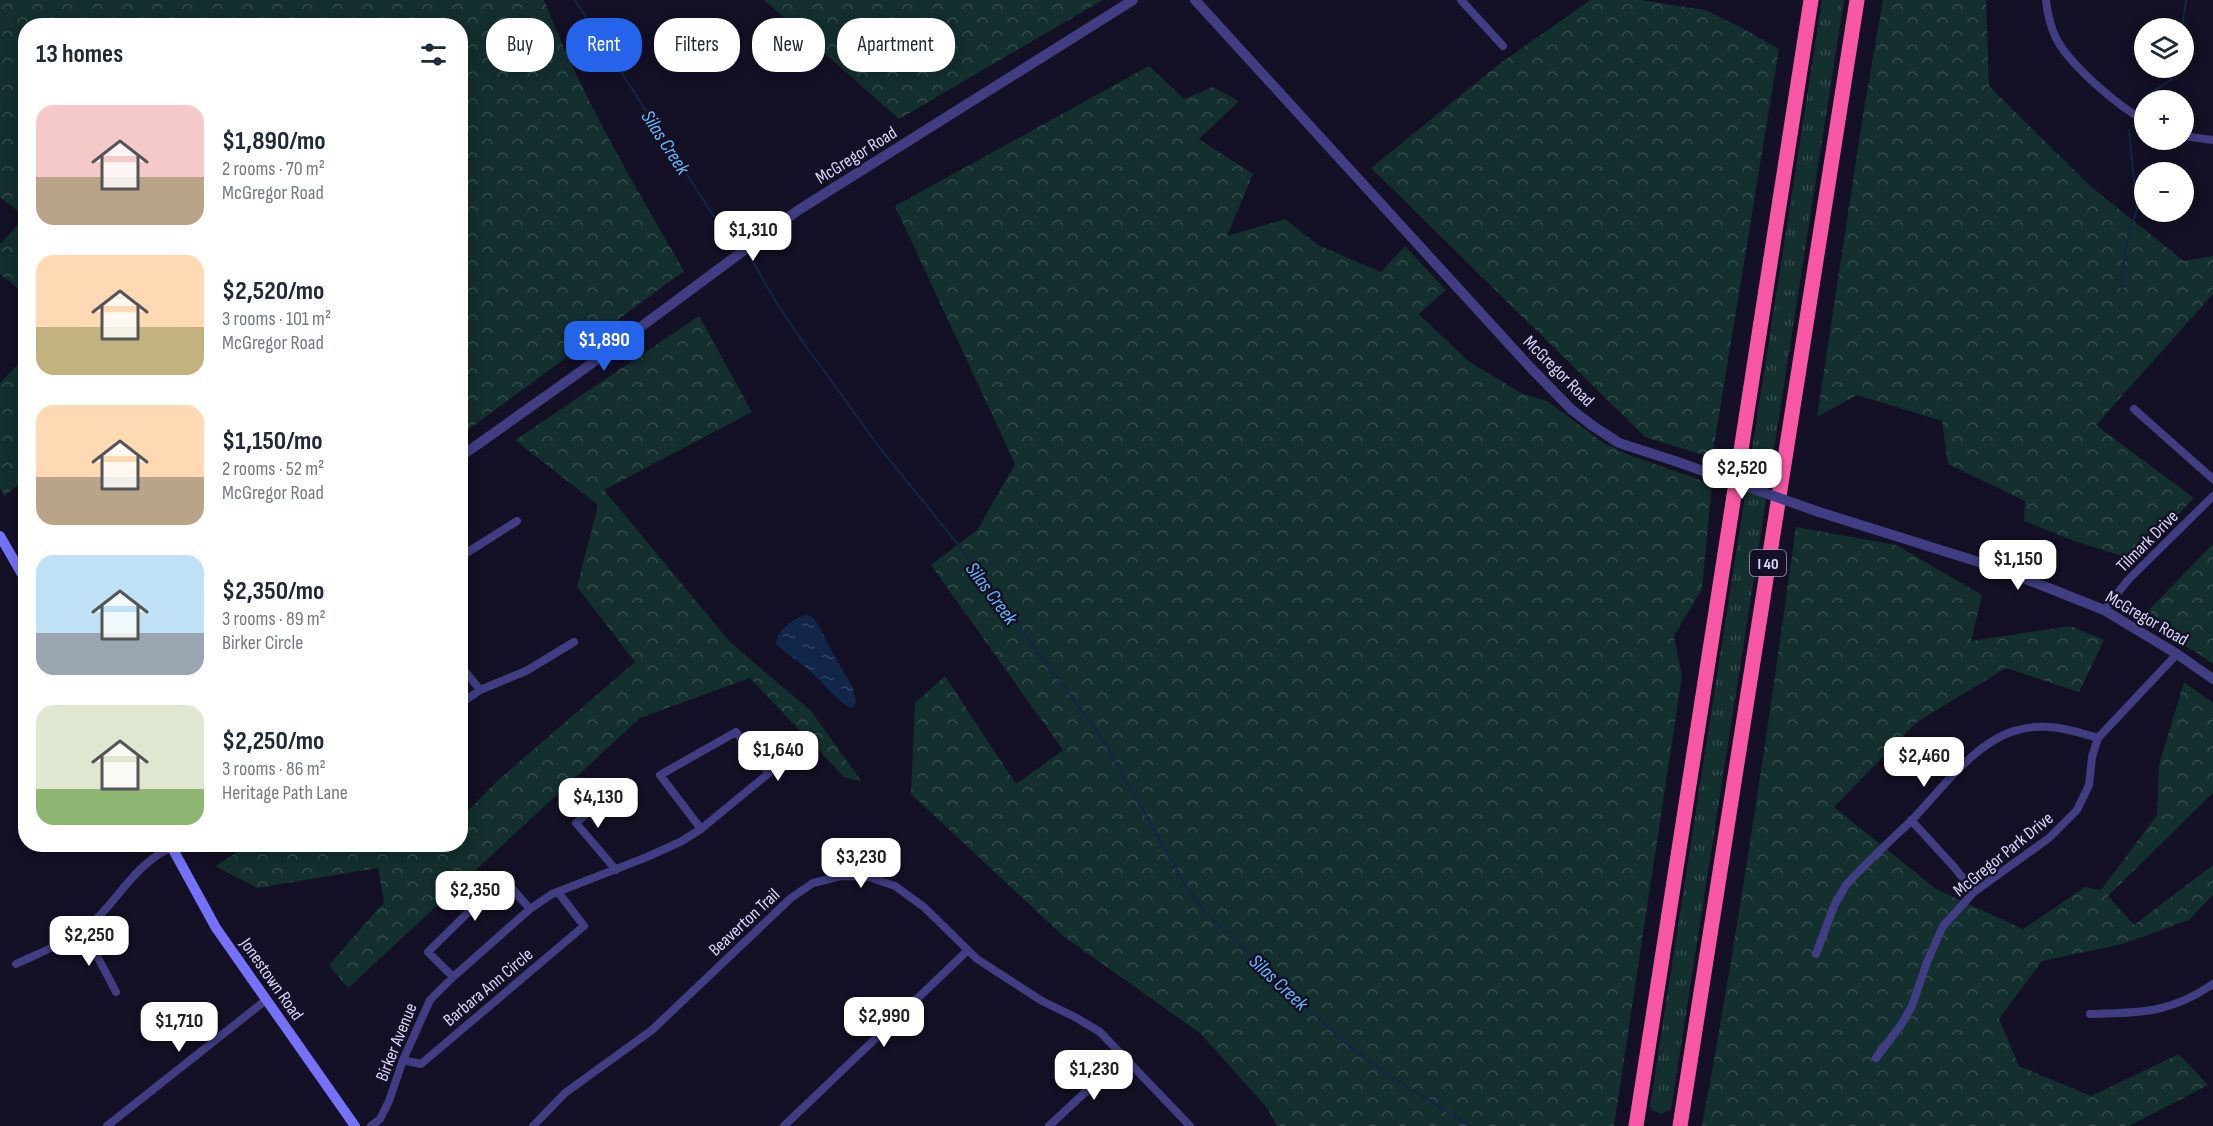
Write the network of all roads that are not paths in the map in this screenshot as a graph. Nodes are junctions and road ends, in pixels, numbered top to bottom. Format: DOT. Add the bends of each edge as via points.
graph roads {
  1 [pos="1132,0"];
  2 [pos="1195,0"];
  3 [pos="1461,0"];
  4 [pos="1811,0"];
  5 [pos="1857,0"];
  6 [pos="2046,0"];
  7 [pos="1503,46"];
  8 [pos="2134,114"];
  9 [pos="2194,137"];
  10 [pos="2213,140"];
  11 [pos="2134,409"];
  12 [pos="468,451"];
  13 [pos="2213,479"];
  14 [pos="2213,496"];
  15 [pos="517,520"];
  16 [pos="0,536"];
  17 [pos="468,552"];
  18 [pos="18,567"];
  19 [pos="2104,610"];
  20 [pos="574,642"];
  21 [pos="2178,654"];
  22 [pos="468,675"];
  23 [pos="2213,680"];
  24 [pos="480,690"];
  25 [pos="468,698"];
  26 [pos="2098,738"];
  27 [pos="612,791"];
  28 [pos="1911,820"];
  29 [pos="701,829"];
  30 [pos="163,852"];
  31 [pos="178,852"];
  32 [pos="616,870"];
  33 [pos="558,892"];
  34 [pos="1974,892"];
  35 [pos="530,909"];
  36 [pos="84,931"];
  37 [pos="967,951"];
  38 [pos="1816,954"];
  39 [pos="16,964"];
  40 [pos="453,977"];
  41 [pos="2213,984"];
  42 [pos="116,992"];
  43 [pos="266,1000"];
  44 [pos="2090,1014"];
  45 [pos="1123,1058"];
  46 [pos="1876,1058"];
  47 [pos="403,1060"];
  48 [pos="107,1126"];
  49 [pos="355,1126"];
  50 [pos="371,1126"];
  51 [pos="533,1126"];
  52 [pos="784,1126"];
  53 [pos="1049,1126"];
  54 [pos="1190,1126"];
  55 [pos="1636,1126"];
  56 [pos="1680,1126"];
  1 -- 12 [label="street, McGregor Road" via="796,211"];
  2 -- 19 [label="street, McGregor Road, bridge" via="1528,366 1572,410 1620,443 1819,512 1998,568"];
  3 -- 7 [label="street"];
  4 -- 55 [label="highway, I 40"];
  5 -- 56 [label="highway, I 40"];
  6 -- 8 [label="street" via="2051,26 2063,50"];
  9 -- 10 [label="street"];
  11 -- 13 [label="street"];
  14 -- 19 [label="street, Tilmark Drive" via="2128,580"];
  15 -- 17 [label="street"];
  16 -- 18 [label="main road"];
  19 -- 21 [label="street, McGregor Road"];
  20 -- 24 [label="street" via="526,671"];
  21 -- 23 [label="street, McGregor Road"];
  21 -- 26 [label="street, McGregor Park Drive"];
  22 -- 24 [label="street"];
  24 -- 25 [label="street"];
  26 -- 28 [label="street" via="2051,726 2004,734 1975,755"];
  26 -- 34 [label="street, McGregor Park Drive" via="2089,785 2077,810 2049,838"];
  27 -- 32 [label="street" via="576,823"];
  28 -- 34 [label="street"];
  28 -- 38 [label="street" via="1846,885"];
  29 -- 29 [label="street, Birker Avenue" via="769,773 736,732 660,775"];
  29 -- 32 [label="street, Birker Avenue"];
  30 -- 36 [label="street" via="141,866"];
  31 -- 43 [label="main road, Jonestown Road" via="216,928"];
  32 -- 33 [label="street, Birker Avenue"];
  33 -- 35 [label="street, Birker Avenue"];
  33 -- 47 [label="street, Barbara Ann Circle" via="584,926 421,1064"];
  34 -- 46 [label="street, McGregor Park Drive" via="1943,927 1912,1006"];
  35 -- 40 [label="street, Birker Avenue"];
  35 -- 40 [label="street" via="502,878 428,952"];
  36 -- 39 [label="street"];
  36 -- 42 [label="street"];
  37 -- 45 [label="street, Beaverton Trail" via="1042,1001 1100,1032"];
  37 -- 51 [label="street, Beaverton Trail" via="924,907 880,880 857,875 813,883 790,898 652,1030 565,1093"];
  37 -- 52 [label="street"];
  40 -- 47 [label="street, Birker Avenue" via="430,1000"];
  41 -- 44 [label="street" via="2185,1001 2158,1010"];
  43 -- 48 [label="street"];
  43 -- 49 [label="main road, Jonestown Road"];
  45 -- 53 [label="street"];
  45 -- 54 [label="street, Beaverton Trail"];
  47 -- 50 [label="street, Birker Avenue" via="389,1101 380,1119"];
}
